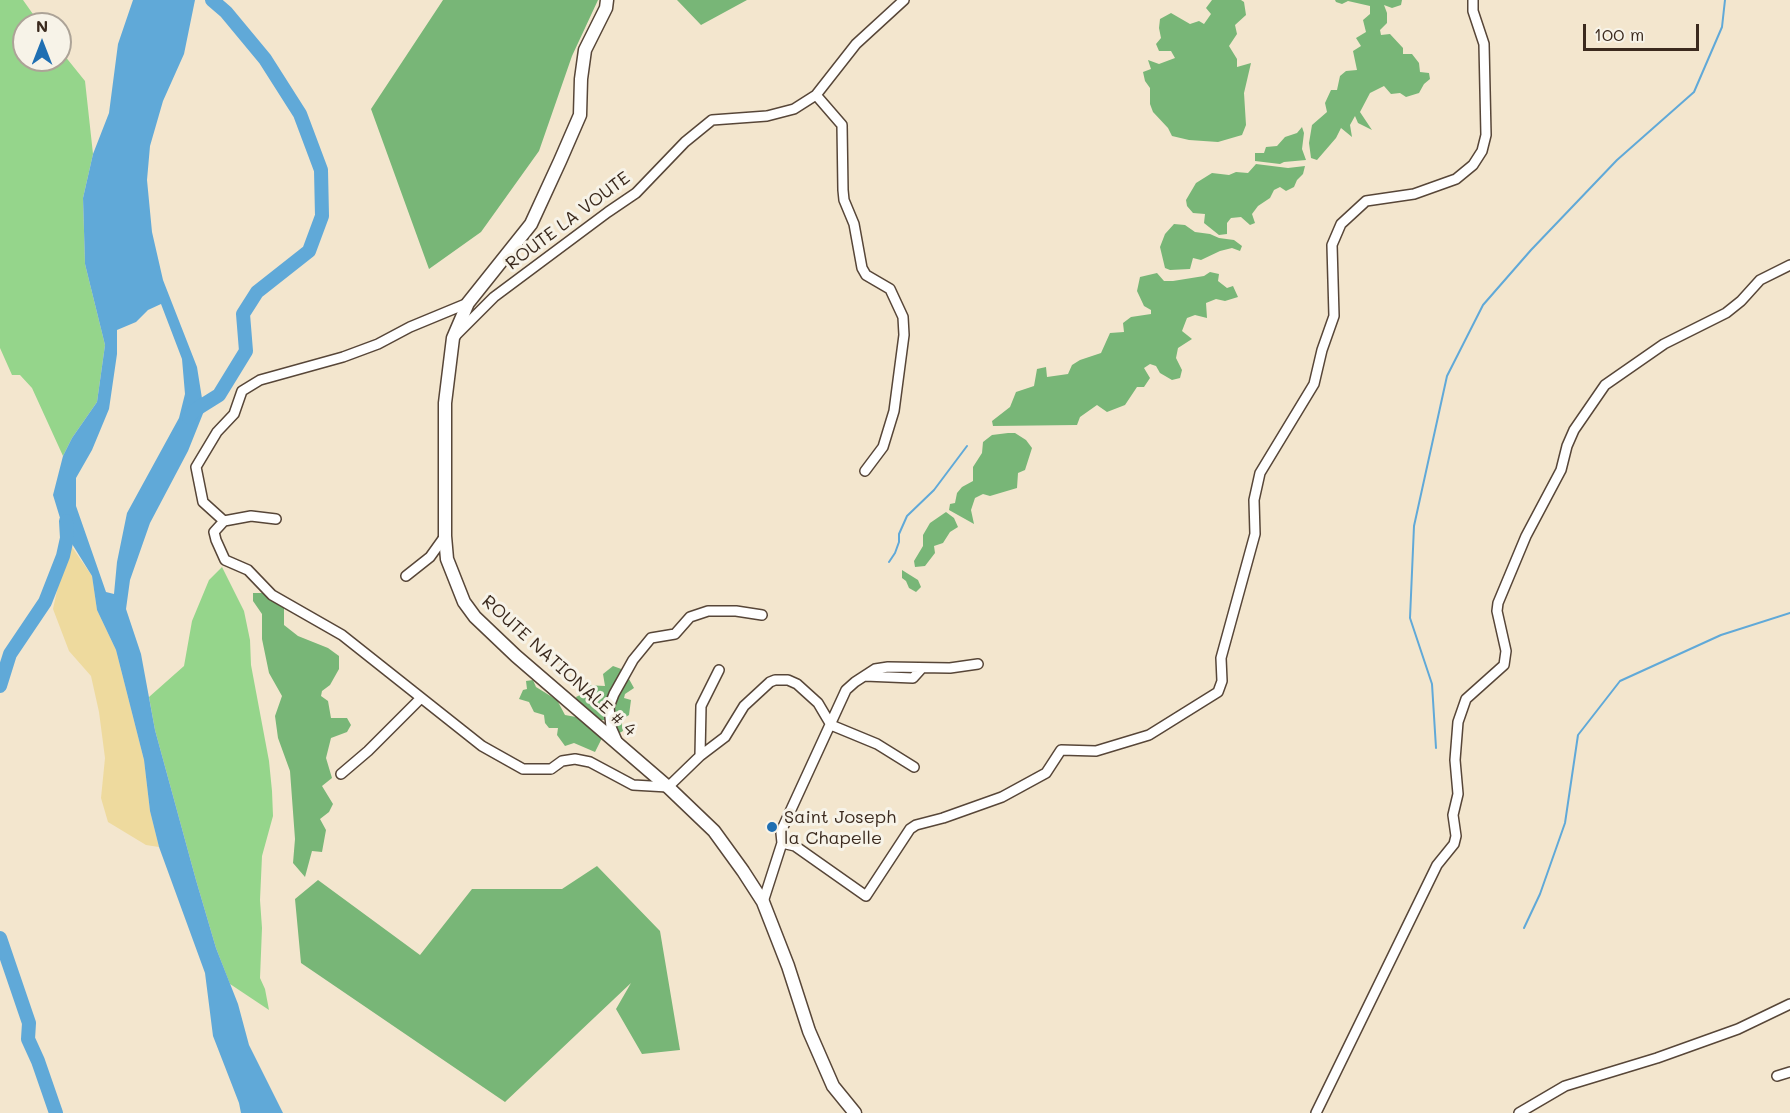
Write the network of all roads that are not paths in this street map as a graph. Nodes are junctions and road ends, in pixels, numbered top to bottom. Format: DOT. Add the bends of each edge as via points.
graph roads {
  1 [pos="607,0"];
  2 [pos="904,0"];
  3 [pos="1473,0"];
  4 [pos="816,95"];
  5 [pos="1790,265"];
  6 [pos="468,303"];
  7 [pos="453,338"];
  8 [pos="865,471"];
  9 [pos="276,519"];
  10 [pos="224,521"];
  11 [pos="446,536"];
  12 [pos="405,576"];
  13 [pos="762,615"];
  14 [pos="978,664"];
  15 [pos="719,670"];
  16 [pos="421,698"];
  17 [pos="831,725"];
  18 [pos="619,745"];
  19 [pos="700,756"];
  20 [pos="914,767"];
  21 [pos="341,774"];
  22 [pos="668,787"];
  23 [pos="782,843"];
  24 [pos="763,902"];
  25 [pos="1790,1004"];
  26 [pos="1790,1072"];
  27 [pos="1777,1076"];
  28 [pos="855,1113"];
  29 [pos="1316,1113"];
  30 [pos="1519,1113"];
  1 -- 6 [label="main road, ROUTE NATIONALE # 4" via="585,50 580,115 531,224"];
  2 -- 4 [label="street, ROUTE LA VOUTE" via="856,44"];
  3 -- 23 [label="street" via="1484,44 1486,135 1482,151 1456,179 1414,194 1366,201 1341,224 1332,245 1334,316 1314,384 1260,473 1254,500 1255,534 1225,640 1218,692 1149,735 1096,751 1061,750 1046,772 1002,797 916,825 866,896 795,846"];
  4 -- 7 [label="street, ROUTE LA VOUTE" via="794,109 767,116 712,120 685,142 636,194 494,297"];
  4 -- 8 [label="street" via="842,125 844,200 854,224 862,268 866,275 890,289 903,317 894,411 883,447"];
  5 -- 29 [label="street" via="1760,280 1726,313 1664,344 1605,385 1574,430 1561,470 1526,536 1498,603 1506,651 1504,665 1466,699 1458,722 1454,844 1437,865"];
  6 -- 7 [label="main road, ROUTE NATIONALE # 4"];
  6 -- 10 [label="street" via="378,344 260,380 242,391 234,414 217,432 196,467 203,502"];
  7 -- 11 [label="main road, ROUTE NATIONALE # 4" via="446,403"];
  9 -- 10 [label="street" via="252,516"];
  10 -- 16 [label="street" via="214,532 225,560 248,570 272,595 342,635"];
  11 -- 12 [label="street" via="430,557"];
  11 -- 18 [label="main road, ROUTE NATIONALE # 4" via="447,559 464,602 475,617"];
  13 -- 18 [label="street" via="708,610 690,616 675,634 651,638 633,660 609,707 611,727"];
  14 -- 17 [label="street" via="875,669 846,690"];
  15 -- 19 [label="street" via="701,706"];
  16 -- 21 [label="street"];
  16 -- 22 [label="street" via="482,747 524,769 551,770 562,761 575,759 590,762 633,785"];
  17 -- 19 [label="street" via="818,703 797,684 776,680 744,706 725,737"];
  17 -- 20 [label="street" via="877,744"];
  17 -- 23 [label="street" via="783,827"];
  18 -- 22 [label="main road, ROUTE NATIONALE # 4"];
  19 -- 22 [label="street"];
  22 -- 24 [label="main road, ROUTE NATIONALE # 4" via="714,831"];
  23 -- 24 [label="street"];
  24 -- 28 [label="main road, ROUTE NATIONALE # 4" via="825,1068"];
  25 -- 30 [label="street" via="1738,1029 1565,1086"];
  26 -- 27 [label="street"];
}
